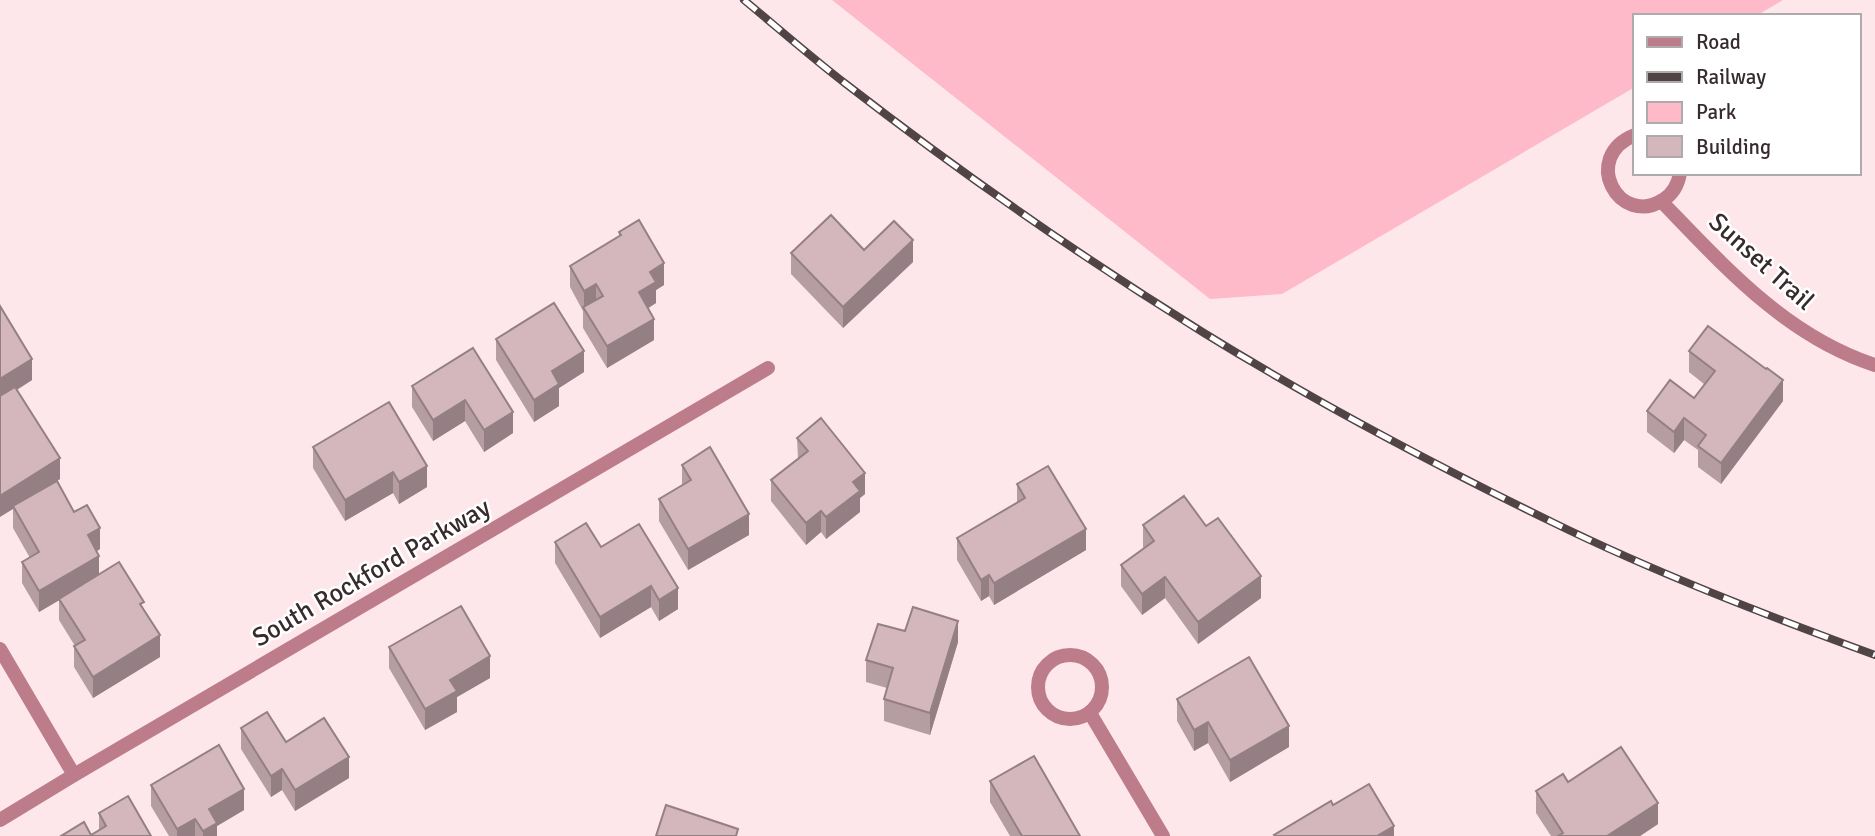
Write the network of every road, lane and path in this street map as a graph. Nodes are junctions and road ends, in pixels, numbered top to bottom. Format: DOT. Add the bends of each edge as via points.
graph roads {
  1 [pos="1633,136"];
  2 [pos="1679,175"];
  3 [pos="1661,201"];
  4 [pos="1875,365"];
  5 [pos="768,368"];
  6 [pos="0,649"];
  7 [pos="1090,713"];
  8 [pos="74,775"];
  9 [pos="0,820"];
  10 [pos="1163,836"];
  1 -- 3 [label="street" via="1616,146 1610,156 1607,167 1613,190 1632,204"];
  2 -- 3 [label="street" via="1676,188"];
  3 -- 4 [label="street, Sunset Trail" via="1764,302 1807,334"];
  5 -- 8 [label="street, South Rockford Parkway"];
  6 -- 8 [label="street"];
  7 -- 7 [label="street" via="1101,696 1100,675 1086,659 1075,655 1054,659 1040,675 1039,697 1044,706 1060,718"];
  7 -- 10 [label="street"];
  8 -- 9 [label="street, South Rockford Parkway"];
}
